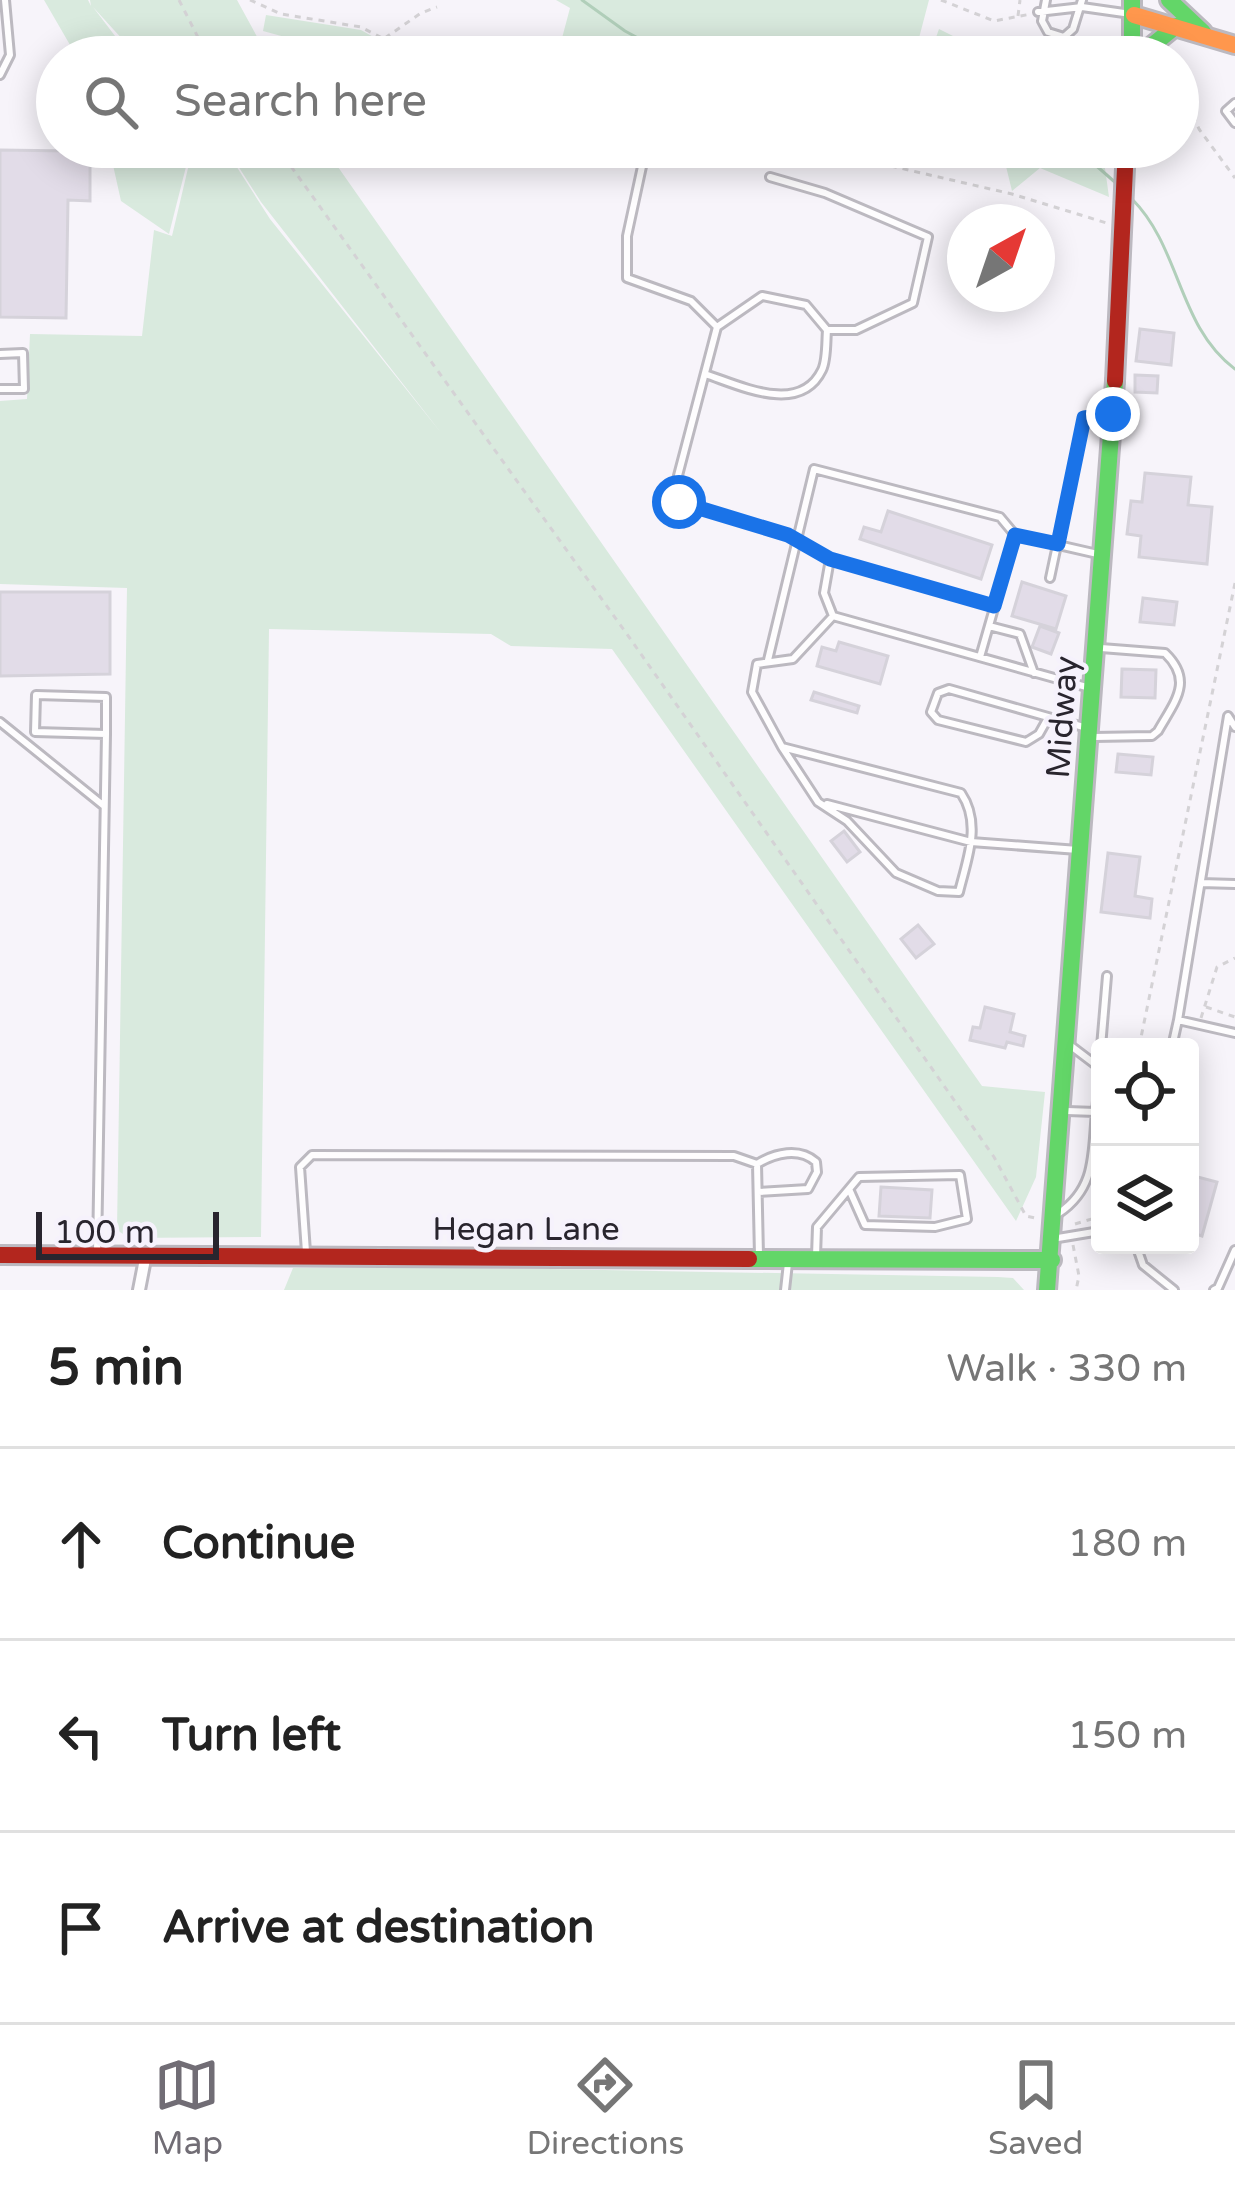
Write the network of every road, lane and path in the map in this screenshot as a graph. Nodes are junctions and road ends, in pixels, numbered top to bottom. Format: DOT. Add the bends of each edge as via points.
graph roads {
  1 [pos="5,0"];
  2 [pos="178,0"];
  3 [pos="250,0"];
  4 [pos="941,0"];
  5 [pos="1020,0"];
  6 [pos="1046,0"];
  7 [pos="1169,0"];
  8 [pos="1082,4"];
  9 [pos="1136,5"];
  10 [pos="437,8"];
  11 [pos="1041,11"];
  12 [pos="1018,18"];
  13 [pos="1176,26"];
  14 [pos="1204,33"];
  15 [pos="197,36"];
  16 [pos="378,36"];
  17 [pos="388,36"];
  18 [pos="1061,36"];
  19 [pos="1065,36"];
  20 [pos="1135,36"];
  21 [pos="1163,36"];
  22 [pos="1235,45"];
  23 [pos="0,75"];
  24 [pos="1235,103"];
  25 [pos="1235,123"];
  26 [pos="1199,129"];
  27 [pos="292,168"];
  28 [pos="642,168"];
  29 [pos="900,168"];
  30 [pos="1124,168"];
  31 [pos="770,177"];
  32 [pos="1235,178"];
  33 [pos="1120,227"];
  34 [pos="717,327"];
  35 [pos="827,330"];
  36 [pos="0,354"];
  37 [pos="705,374"];
  38 [pos="0,389"];
  39 [pos="1113,414"];
  40 [pos="1015,535"];
  41 [pos="797,540"];
  42 [pos="1058,544"];
  43 [pos="1103,555"];
  44 [pos="830,559"];
  45 [pos="1050,578"];
  46 [pos="1235,584"];
  47 [pos="994,606"];
  48 [pos="833,616"];
  49 [pos="989,626"];
  50 [pos="1096,648"];
  51 [pos="980,657"];
  52 [pos="768,660"];
  53 [pos="1034,673"];
  54 [pos="1094,688"];
  55 [pos="1048,718"];
  56 [pos="0,722"];
  57 [pos="1235,727"];
  58 [pos="35,732"];
  59 [pos="1090,733"];
  60 [pos="106,734"];
  61 [pos="26,743"];
  62 [pos="782,747"];
  63 [pos="818,802"];
  64 [pos="104,806"];
  65 [pos="971,842"];
  66 [pos="1082,850"];
  67 [pos="1201,884"];
  68 [pos="1235,884"];
  69 [pos="1235,958"];
  70 [pos="1107,976"];
  71 [pos="1235,1017"];
  72 [pos="1178,1021"];
  73 [pos="1235,1033"];
  74 [pos="1102,1038"];
  75 [pos="1141,1038"];
  76 [pos="1174,1038"];
  77 [pos="1068,1043"];
  78 [pos="1091,1060"];
  79 [pos="1063,1111"];
  80 [pos="1091,1112"];
  81 [pos="1093,1146"];
  82 [pos="757,1164"];
  83 [pos="849,1189"];
  84 [pos="758,1192"];
  85 [pos="1056,1215"];
  86 [pos="1033,1217"];
  87 [pos="1091,1233"];
  88 [pos="1054,1239"];
  89 [pos="1235,1250"];
  90 [pos="146,1254"];
  91 [pos="1139,1254"];
  92 [pos="0,1255"];
  93 [pos="97,1255"];
  94 [pos="306,1256"];
  95 [pos="759,1259"];
  96 [pos="788,1259"];
  97 [pos="815,1259"];
  98 [pos="1052,1260"];
  99 [pos="139,1290"];
  100 [pos="785,1290"];
  101 [pos="1046,1290"];
  102 [pos="1174,1290"];
  103 [pos="1214,1290"];
  1 -- 23 [label="lane" via="10,55"];
  2 -- 15 [label="path"];
  3 -- 16 [label="path"];
  4 -- 12 [label="path" via="994,21"];
  5 -- 12 [label="path"];
  6 -- 11 [label="lane"];
  7 -- 14 [label="main road"];
  8 -- 9 [label="lane"];
  8 -- 11 [label="lane"];
  8 -- 19 [label="lane"];
  9 -- 13 [label="main road"];
  9 -- 20 [label="main road"];
  10 -- 17 [label="path"];
  11 -- 12 [label="path"];
  11 -- 18 [label="lane" via="1048,32"];
  13 -- 14 [label="main road"];
  13 -- 21 [label="main road"];
  14 -- 22 [label="main road"];
  24 -- 25 [label="lane" via="1226,111"];
  26 -- 32 [label="path"];
  27 -- 86 [label="path"];
  28 -- 34 [label="lane" via="627,278 692,301"];
  29 -- 33 [label="path"];
  30 -- 33 [label="main road, Midway"];
  31 -- 35 [label="lane" via="928,237 913,304 856,330"];
  33 -- 39 [label="main road, Midway"];
  34 -- 35 [label="lane" via="762,296 806,305"];
  34 -- 37 [label="lane"];
  35 -- 37 [label="lane" via="823,369 805,389 774,396"];
  36 -- 38 [label="lane" via="23,353 24,388"];
  37 -- 41 [label="lane" via="675,487 679,502"];
  39 -- 42 [label="lane" via="1084,418"];
  39 -- 43 [label="main road, Midway"];
  40 -- 41 [label="lane" via="1000,517 814,469"];
  40 -- 42 [label="lane"];
  40 -- 47 [label="lane"];
  41 -- 44 [label="lane"];
  41 -- 52 [label="lane"];
  42 -- 43 [label="lane"];
  42 -- 45 [label="lane"];
  43 -- 50 [label="main road, Midway"];
  44 -- 47 [label="lane"];
  44 -- 48 [label="lane" via="824,593"];
  46 -- 75 [label="path"];
  47 -- 49 [label="lane"];
  48 -- 51 [label="lane"];
  48 -- 52 [label="lane" via="793,659"];
  49 -- 51 [label="lane"];
  49 -- 53 [label="lane" via="1021,634"];
  50 -- 54 [label="main road, Midway"];
  50 -- 59 [label="lane" via="1165,653 1182,683 1152,736"];
  51 -- 53 [label="lane"];
  52 -- 62 [label="lane" via="758,664 752,692"];
  53 -- 54 [label="lane"];
  54 -- 59 [label="main road, Midway"];
  55 -- 55 [label="lane" via="949,689 938,693 931,712 1026,742"];
  55 -- 59 [label="lane"];
  56 -- 61 [label="lane"];
  57 -- 67 [label="lane" via="1228,716"];
  58 -- 60 [label="lane"];
  58 -- 60 [label="lane" via="36,695 106,697"];
  58 -- 61 [label="lane"];
  59 -- 66 [label="main road, Midway"];
  60 -- 64 [label="lane"];
  61 -- 64 [label="lane"];
  62 -- 63 [label="lane"];
  62 -- 65 [label="lane" via="961,793 972,809"];
  63 -- 65 [label="lane"];
  63 -- 65 [label="lane" via="896,873 938,891 958,892"];
  64 -- 93 [label="lane"];
  65 -- 66 [label="lane"];
  66 -- 77 [label="main road, Midway"];
  67 -- 68 [label="lane"];
  67 -- 72 [label="lane"];
  69 -- 71 [label="path" via="1217,968 1204,1006"];
  70 -- 74 [label="lane"];
  72 -- 73 [label="lane"];
  72 -- 76 [label="lane"];
  77 -- 78 [label="lane"];
  77 -- 79 [label="main road, Midway"];
  79 -- 80 [label="lane"];
  79 -- 85 [label="main road, Midway"];
  81 -- 85 [label="lane" via="1079,1199"];
  82 -- 84 [label="lane"];
  82 -- 84 [label="lane" via="774,1154 807,1155 818,1172 808,1189"];
  82 -- 94 [label="lane" via="734,1156 312,1155 300,1167"];
  83 -- 83 [label="lane" via="859,1177 960,1174 967,1219 934,1227 865,1225"];
  83 -- 97 [label="lane" via="818,1227"];
  84 -- 95 [label="lane"];
  85 -- 88 [label="main road, Midway"];
  87 -- 88 [label="lane"];
  88 -- 98 [label="main road, Midway"];
  89 -- 103 [label="lane"];
  90 -- 93 [label="main road, Hegan Lane"];
  90 -- 94 [label="main road, Hegan Lane"];
  90 -- 99 [label="street"];
  91 -- 102 [label="lane"];
  92 -- 93 [label="main road, Hegan Lane"];
  94 -- 95 [label="main road, Hegan Lane"];
  95 -- 96 [label="main road, Hegan Lane"];
  96 -- 97 [label="main road, Hegan Lane"];
  96 -- 100 [label="lane"];
  97 -- 98 [label="main road, Hegan Lane"];
  98 -- 101 [label="main road, Midway"];
}
